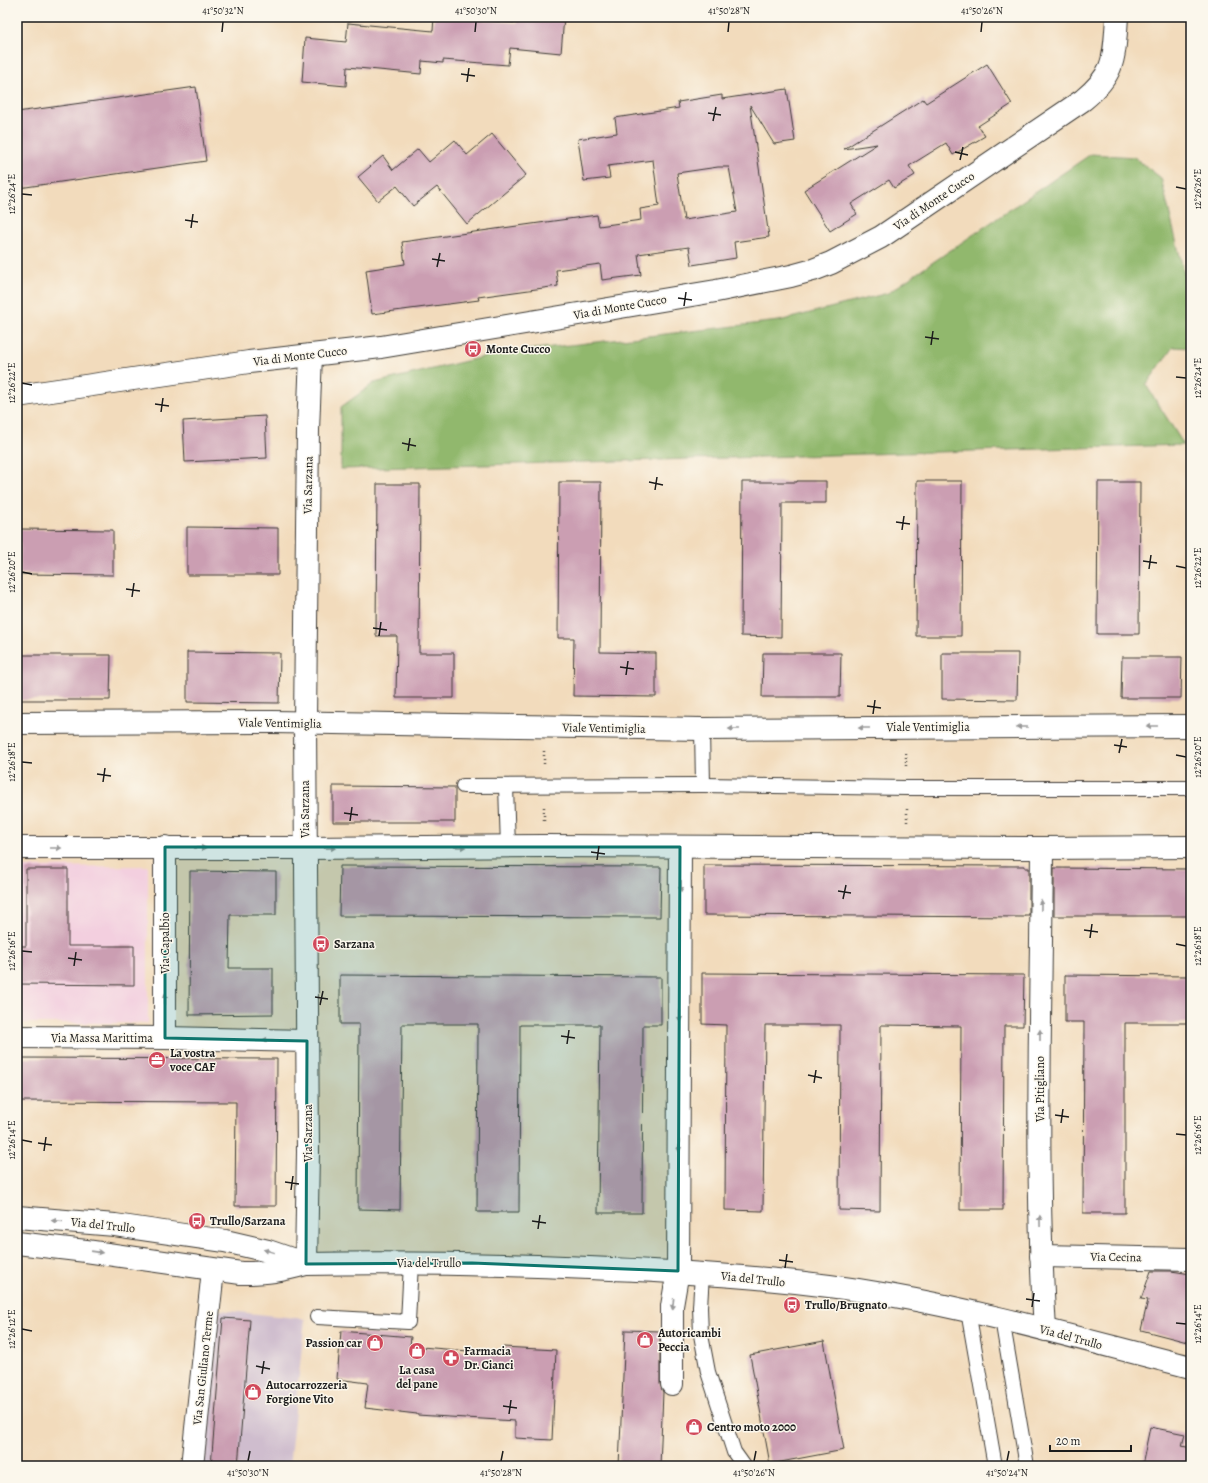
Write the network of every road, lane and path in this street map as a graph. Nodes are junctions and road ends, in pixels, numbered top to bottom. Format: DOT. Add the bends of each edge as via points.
graph roads {
  1 [pos="1117,17"];
  2 [pos="311,355"];
  3 [pos="17,396"];
  4 [pos="17,723"];
  5 [pos="305,724"];
  6 [pos="1191,726"];
  7 [pos="702,729"];
  8 [pos="703,785"];
  9 [pos="463,786"];
  10 [pos="506,786"];
  11 [pos="1191,788"];
  12 [pos="508,847"];
  13 [pos="680,847"];
  14 [pos="17,848"];
  15 [pos="165,848"];
  16 [pos="306,848"];
  17 [pos="1042,848"];
  18 [pos="1191,848"];
  19 [pos="17,1037"];
  20 [pos="165,1038"];
  21 [pos="307,1041"];
  22 [pos="17,1217"];
  23 [pos="17,1243"];
  24 [pos="1041,1256"];
  25 [pos="1191,1258"];
  26 [pos="411,1263"];
  27 [pos="306,1264"];
  28 [pos="213,1270"];
  29 [pos="678,1271"];
  30 [pos="702,1274"];
  31 [pos="968,1311"];
  32 [pos="317,1317"];
  33 [pos="1002,1319"];
  34 [pos="1045,1330"];
  35 [pos="1191,1367"];
  36 [pos="672,1384"];
  37 [pos="192,1466"];
  38 [pos="744,1466"];
  39 [pos="995,1466"];
  40 [pos="1027,1466"];
  1 -- 2 [label="street, Via di Monte Cucco" via="1113,59 1108,73 1094,91 881,237 830,263 791,276 716,291 381,347"];
  2 -- 3 [label="street, Via di Monte Cucco"];
  2 -- 5 [label="street, Via Sarzana"];
  4 -- 5 [label="street, Viale Ventimiglia"];
  5 -- 7 [label="street, Viale Ventimiglia"];
  5 -- 16 [label="street, Via Sarzana"];
  6 -- 7 [label="street, Viale Ventimiglia, one-way"];
  7 -- 8 [label="lane"];
  8 -- 10 [label="lane"];
  8 -- 11 [label="lane"];
  9 -- 10 [label="lane"];
  10 -- 12 [label="lane"];
  12 -- 13 [label="street"];
  16 -- 12 [label="street, one-way"];
  13 -- 17 [label="street"];
  13 -- 29 [label="street, one-way"];
  14 -- 15 [label="street, one-way"];
  15 -- 16 [label="street, one-way"];
  20 -- 15 [label="street, Via Capalbio, one-way"];
  16 -- 21 [label="street, Via Sarzana"];
  17 -- 18 [label="street"];
  24 -- 17 [label="street, Via Pitigliano, one-way"];
  19 -- 20 [label="street, Via Massa Marittima"];
  21 -- 20 [label="street, Via Massa Marittima, one-way"];
  21 -- 27 [label="street, Via Sarzana"];
  27 -- 22 [label="street, Via del Trullo, one-way" via="268,1251 225,1242 115,1225"];
  23 -- 28 [label="street, Via del Trullo, one-way"];
  24 -- 25 [label="street, Via Cecina"];
  24 -- 34 [label="street, Via Pitigliano"];
  26 -- 27 [label="street, Via del Trullo"];
  26 -- 29 [label="street, Via del Trullo"];
  26 -- 32 [label="lane" via="408,1322"];
  27 -- 28 [label="street, Via del Trullo" via="265,1273"];
  28 -- 37 [label="street, Via San Giuliano Terme"];
  29 -- 30 [label="street, Via del Trullo"];
  29 -- 36 [label="street, one-way" via="672,1306"];
  30 -- 31 [label="street, Via del Trullo" via="851,1289"];
  30 -- 38 [label="lane" via="701,1335 708,1372 734,1452"];
  31 -- 33 [label="street, Via del Trullo"];
  31 -- 39 [label="lane"];
  33 -- 34 [label="street, Via del Trullo"];
  33 -- 40 [label="lane"];
  34 -- 35 [label="street, Via del Trullo"];
}
